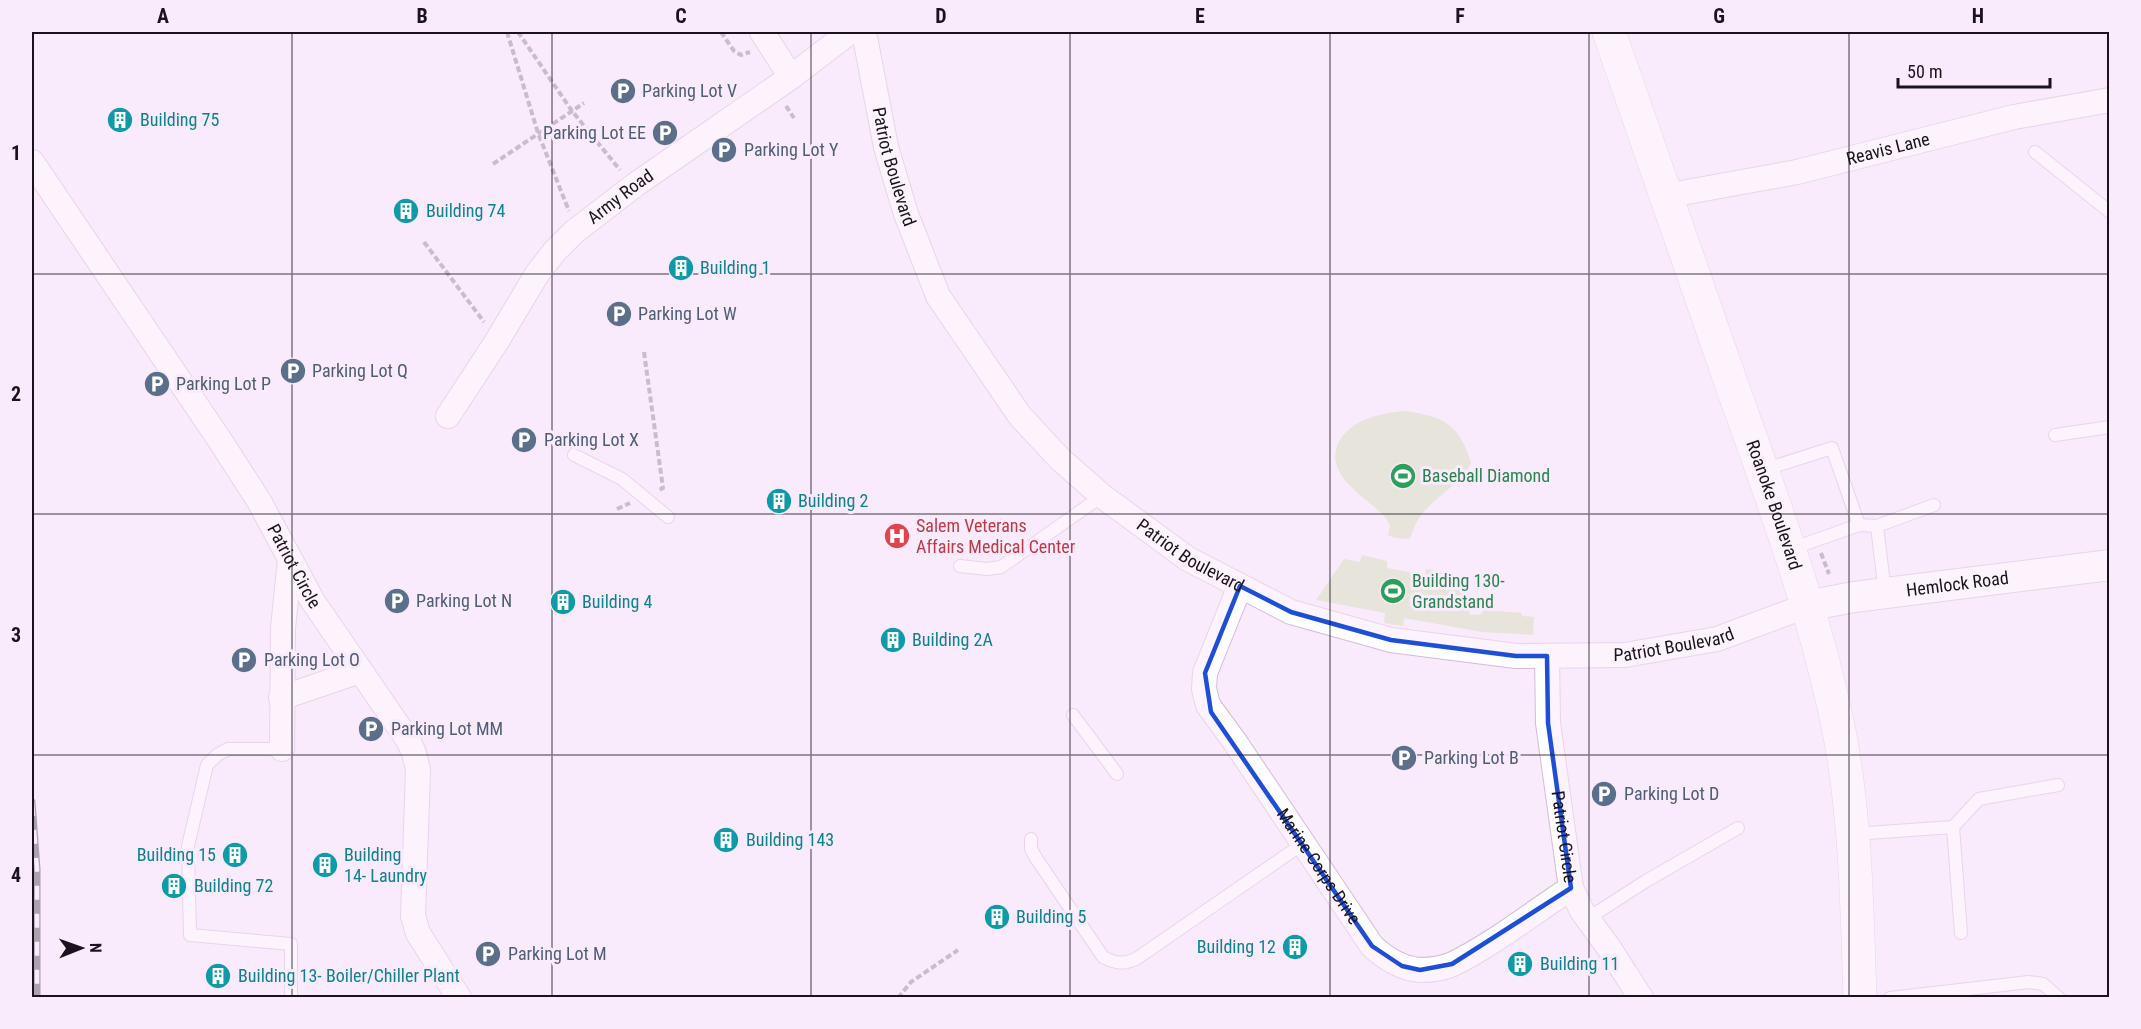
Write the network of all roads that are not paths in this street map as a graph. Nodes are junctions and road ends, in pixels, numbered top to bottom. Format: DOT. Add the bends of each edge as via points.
graph roads {
  1 [pos="762,32"];
  2 [pos="850,32"];
  3 [pos="864,32"];
  4 [pos="1609,32"];
  5 [pos="791,77"];
  6 [pos="2109,100"];
  7 [pos="2035,152"];
  8 [pos="32,162"];
  9 [pos="1665,196"];
  10 [pos="2109,212"];
  11 [pos="448,416"];
  12 [pos="2109,428"];
  13 [pos="2055,435"];
  14 [pos="574,455"];
  15 [pos="1762,470"];
  16 [pos="1102,496"];
  17 [pos="1934,506"];
  18 [pos="668,517"];
  19 [pos="1859,525"];
  20 [pos="1877,526"];
  21 [pos="1790,549"];
  22 [pos="290,560"];
  23 [pos="2109,565"];
  24 [pos="960,566"];
  25 [pos="1240,586"];
  26 [pos="1885,593"];
  27 [pos="1806,606"];
  28 [pos="1547,656"];
  29 [pos="360,671"];
  30 [pos="282,698"];
  31 [pos="1073,715"];
  32 [pos="282,749"];
  33 [pos="1117,774"];
  34 [pos="2058,785"];
  35 [pos="1953,826"];
  36 [pos="1738,828"];
  37 [pos="1852,834"];
  38 [pos="1031,839"];
  39 [pos="1304,843"];
  40 [pos="1570,888"];
  41 [pos="1587,919"];
  42 [pos="1961,933"];
  43 [pos="291,998"];
  44 [pos="459,998"];
  45 [pos="1641,998"];
  46 [pos="1860,998"];
  47 [pos="1890,998"];
  48 [pos="2059,998"];
  1 -- 5 [label="street"];
  2 -- 5 [label="street, Army Road"];
  3 -- 16 [label="street, Patriot Boulevard" via="886,147 906,214 938,296 1020,417"];
  4 -- 9 [label="main road, Roanoke Boulevard"];
  5 -- 11 [label="street, Army Road" via="574,232 537,274"];
  6 -- 9 [label="street, Reavis Lane" via="2014,117 1797,172"];
  7 -- 10 [label="lane"];
  8 -- 22 [label="street, Patriot Circle" via="219,439 259,501"];
  9 -- 15 [label="main road, Roanoke Boulevard"];
  12 -- 13 [label="lane"];
  14 -- 18 [label="lane" via="622,479"];
  15 -- 19 [label="lane" via="1832,448"];
  15 -- 21 [label="main road, Roanoke Boulevard"];
  16 -- 24 [label="lane" via="1001,567"];
  16 -- 25 [label="street, Patriot Boulevard" via="1188,559"];
  17 -- 20 [label="lane"];
  19 -- 20 [label="lane"];
  19 -- 21 [label="lane"];
  20 -- 26 [label="lane"];
  21 -- 27 [label="main road, Roanoke Boulevard"];
  22 -- 29 [label="street, Patriot Circle"];
  22 -- 30 [label="street" via="283,628"];
  23 -- 26 [label="street, Hemlock Road"];
  25 -- 28 [label="street, Patriot Boulevard" via="1292,612 1391,640 1516,657"];
  25 -- 39 [label="street, Marine Corps Drive" via="1205,673 1204,690 1211,712"];
  26 -- 27 [label="street, Hemlock Road"];
  27 -- 28 [label="street, Patriot Boulevard" via="1717,639 1625,655"];
  27 -- 37 [label="main road, Roanoke Boulevard" via="1840,736"];
  28 -- 40 [label="street, Patriot Circle" via="1548,723"];
  29 -- 30 [label="street"];
  29 -- 44 [label="street, Patriot Circle" via="414,753 418,770 412,916 418,933"];
  30 -- 32 [label="street"];
  31 -- 33 [label="lane"];
  32 -- 43 [label="lane" via="228,749 207,765 188,846 189,935 291,944"];
  34 -- 35 [label="lane" via="1979,799"];
  35 -- 37 [label="lane"];
  35 -- 42 [label="lane"];
  36 -- 41 [label="lane"];
  37 -- 46 [label="main road, Roanoke Boulevard"];
  38 -- 39 [label="lane" via="1031,849 1103,957 1116,963 1136,959"];
  39 -- 40 [label="street, Marine Corps Drive" via="1372,946 1386,958 1420,970 1452,964"];
  40 -- 41 [label="street, Patriot Circle"];
  41 -- 45 [label="street, Patriot Circle"];
  47 -- 48 [label="lane" via="2029,982 2043,984"];
}
